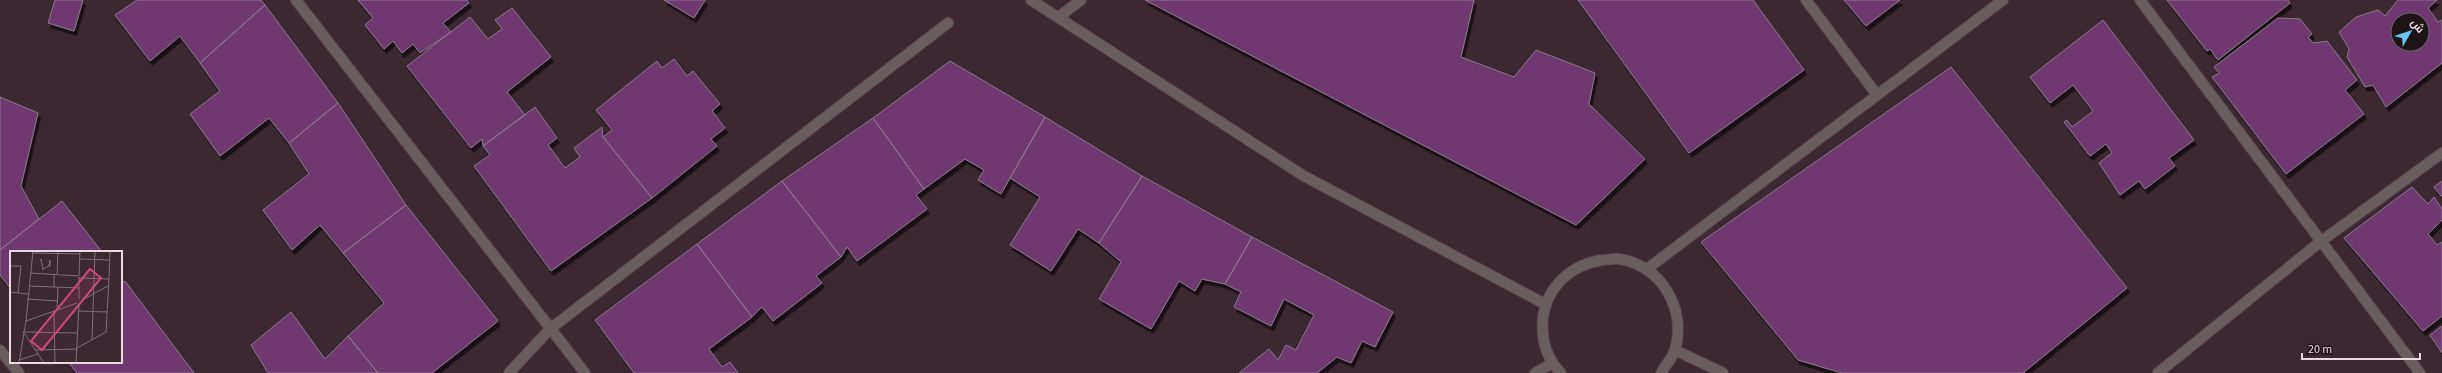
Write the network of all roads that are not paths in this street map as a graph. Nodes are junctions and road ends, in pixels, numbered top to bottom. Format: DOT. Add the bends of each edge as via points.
graph roads {
  1 [pos="296,0"];
  2 [pos="1031,0"];
  3 [pos="1081,0"];
  4 [pos="1806,0"];
  5 [pos="2003,0"];
  6 [pos="2140,0"];
  7 [pos="1059,16"];
  8 [pos="948,23"];
  9 [pos="1876,95"];
  10 [pos="2442,153"];
  11 [pos="2320,242"];
  12 [pos="1647,269"];
  13 [pos="1545,304"];
  14 [pos="550,330"];
  15 [pos="0,350"];
  16 [pos="1675,350"];
  17 [pos="10,362"];
  18 [pos="11,363"];
  19 [pos="1551,364"];
  20 [pos="19,373"];
  21 [pos="509,373"];
  22 [pos="585,373"];
  23 [pos="1534,373"];
  24 [pos="1561,373"];
  25 [pos="1661,373"];
  26 [pos="1723,373"];
  27 [pos="2158,373"];
  28 [pos="2420,373"];
  1 -- 14 [label="street"];
  2 -- 7 [label="street"];
  3 -- 7 [label="street"];
  4 -- 9 [label="street"];
  5 -- 9 [label="street"];
  6 -- 11 [label="street"];
  7 -- 13 [label="street" via="1304,176"];
  8 -- 14 [label="street"];
  9 -- 12 [label="street"];
  10 -- 11 [label="street"];
  11 -- 27 [label="street"];
  11 -- 28 [label="street"];
  12 -- 13 [label="street" via="1618,258 1587,262 1562,278"];
  12 -- 16 [label="street" via="1669,291 1674,305 1679,320"];
  13 -- 19 [label="street" via="1541,334"];
  14 -- 21 [label="street"];
  14 -- 22 [label="street"];
  15 -- 17 [label="street"];
  16 -- 25 [label="street"];
  16 -- 26 [label="street"];
  18 -- 20 [label="street"];
  19 -- 23 [label="street"];
  19 -- 24 [label="street"];
}
